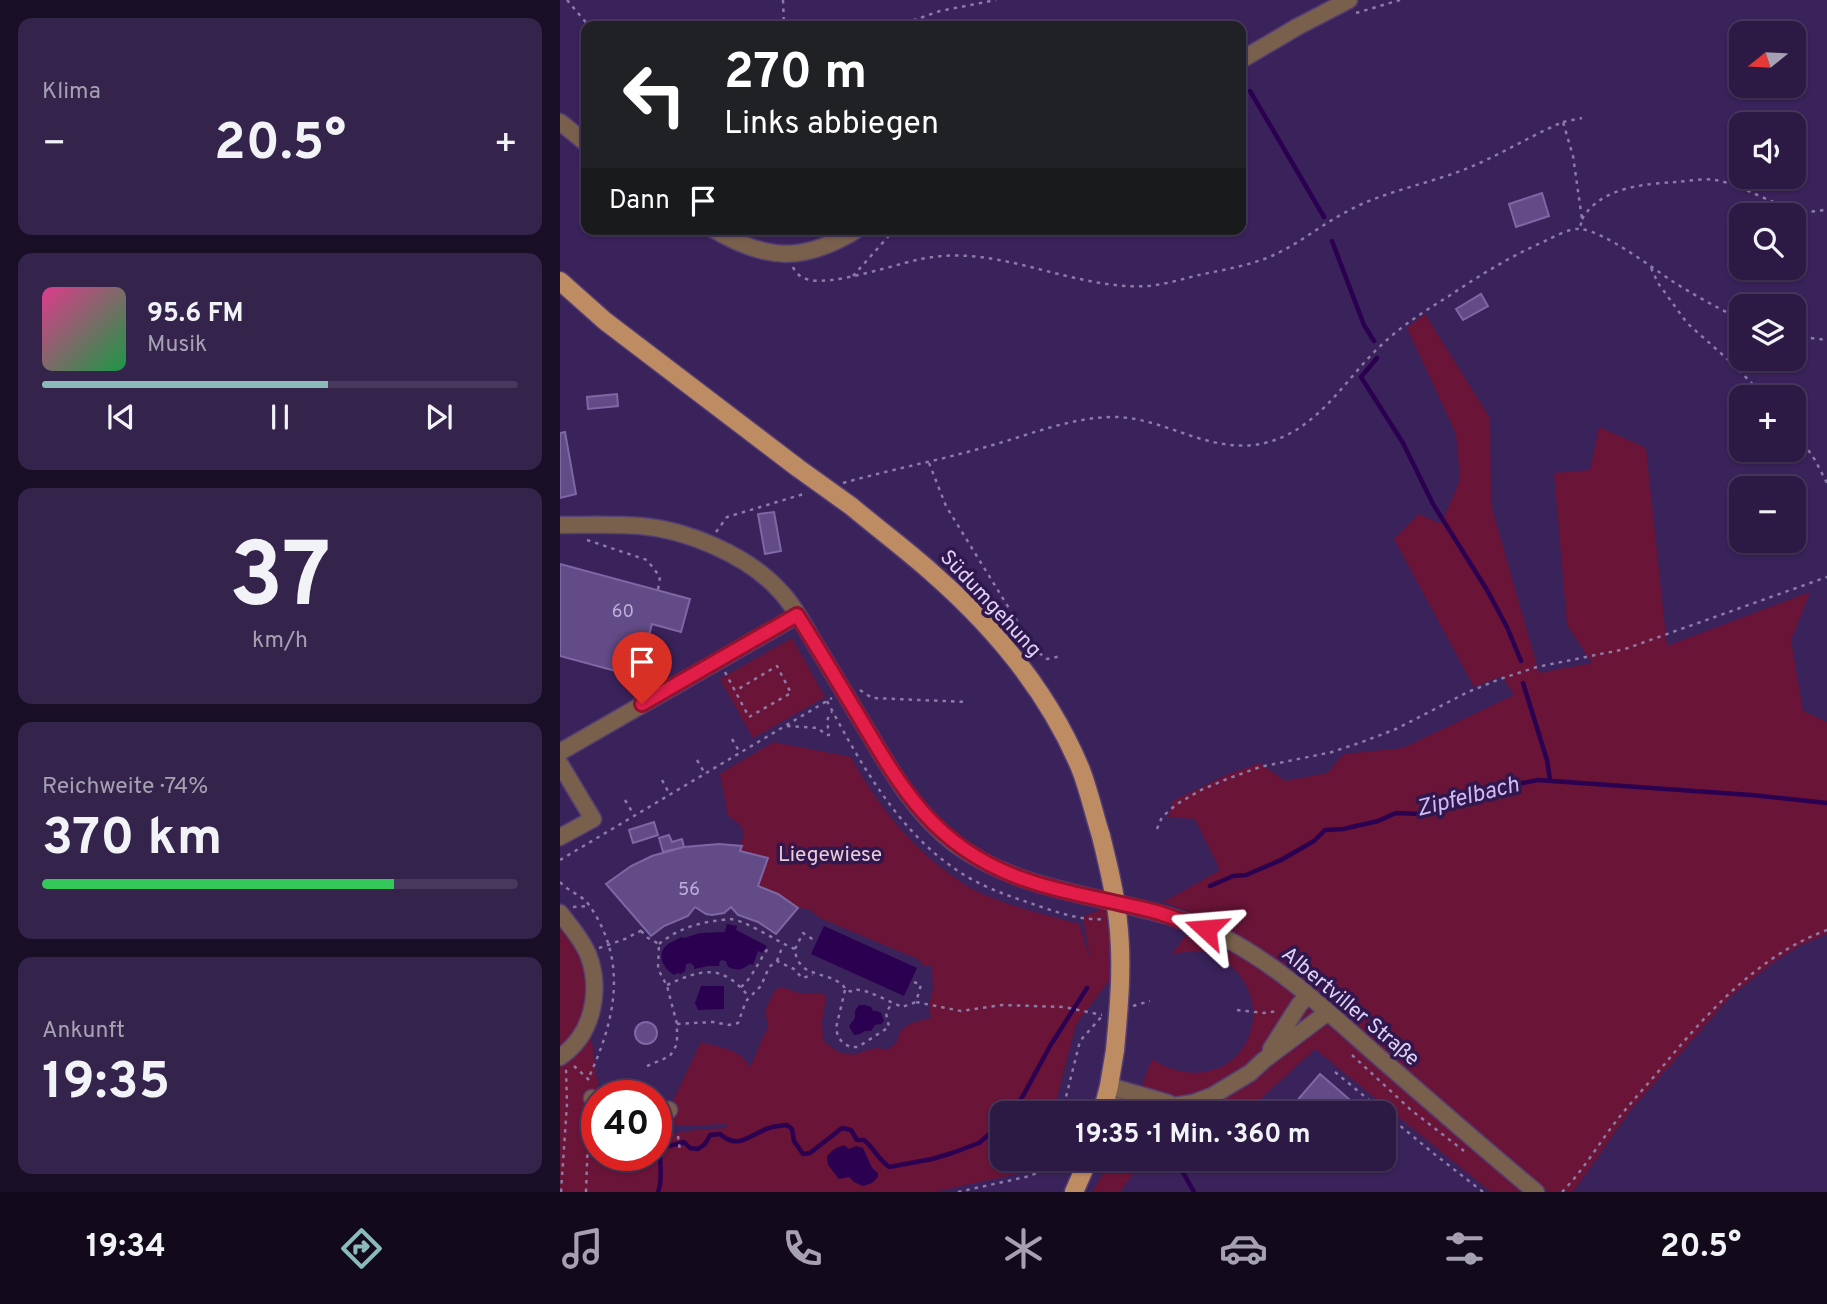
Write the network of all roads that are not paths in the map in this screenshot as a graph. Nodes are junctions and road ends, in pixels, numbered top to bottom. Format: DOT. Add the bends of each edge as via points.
graph roads {
  1 [pos="1349,8"];
  2 [pos="1246,57"];
  3 [pos="560,122"];
  4 [pos="581,139"];
  5 [pos="722,235"];
  6 [pos="848,235"];
  7 [pos="560,281"];
  8 [pos="560,525"];
  9 [pos="797,615"];
  10 [pos="560,752"];
  11 [pos="560,764"];
  12 [pos="560,837"];
  13 [pos="560,913"];
  14 [pos="1308,995"];
  15 [pos="1328,1012"];
  16 [pos="562,1056"];
  17 [pos="1264,1060"];
  18 [pos="1105,1100"];
  19 [pos="1197,1101"];
  20 [pos="1084,1171"];
  21 [pos="1074,1192"];
  22 [pos="1535,1192"];
  1 -- 2 [label="street" via="1297,27"];
  3 -- 4 [label="street"];
  5 -- 6 [label="street" via="760,252 789,254 811,251"];
  7 -- 18 [label="main road, Südumgehung, bridge" via="605,321 931,571 1016,660 1052,713 1081,770 1113,883 1119,922 1120,1003"];
  8 -- 9 [label="street, Albertviller Straße" via="643,526 708,543 779,589"];
  9 -- 10 [label="street"];
  9 -- 14 [label="street, Albertviller Straße" via="907,794 955,844 1015,876 1206,929"];
  11 -- 12 [label="street" via="593,819"];
  13 -- 16 [label="street" via="588,955 594,992 585,1029"];
  14 -- 15 [label="street, Albertviller Straße"];
  14 -- 17 [label="street"];
  15 -- 17 [label="street"];
  15 -- 22 [label="street, Albertviller Straße"];
  17 -- 19 [label="street" via="1230,1086"];
  20 -- 21 [label="main road"];
}
